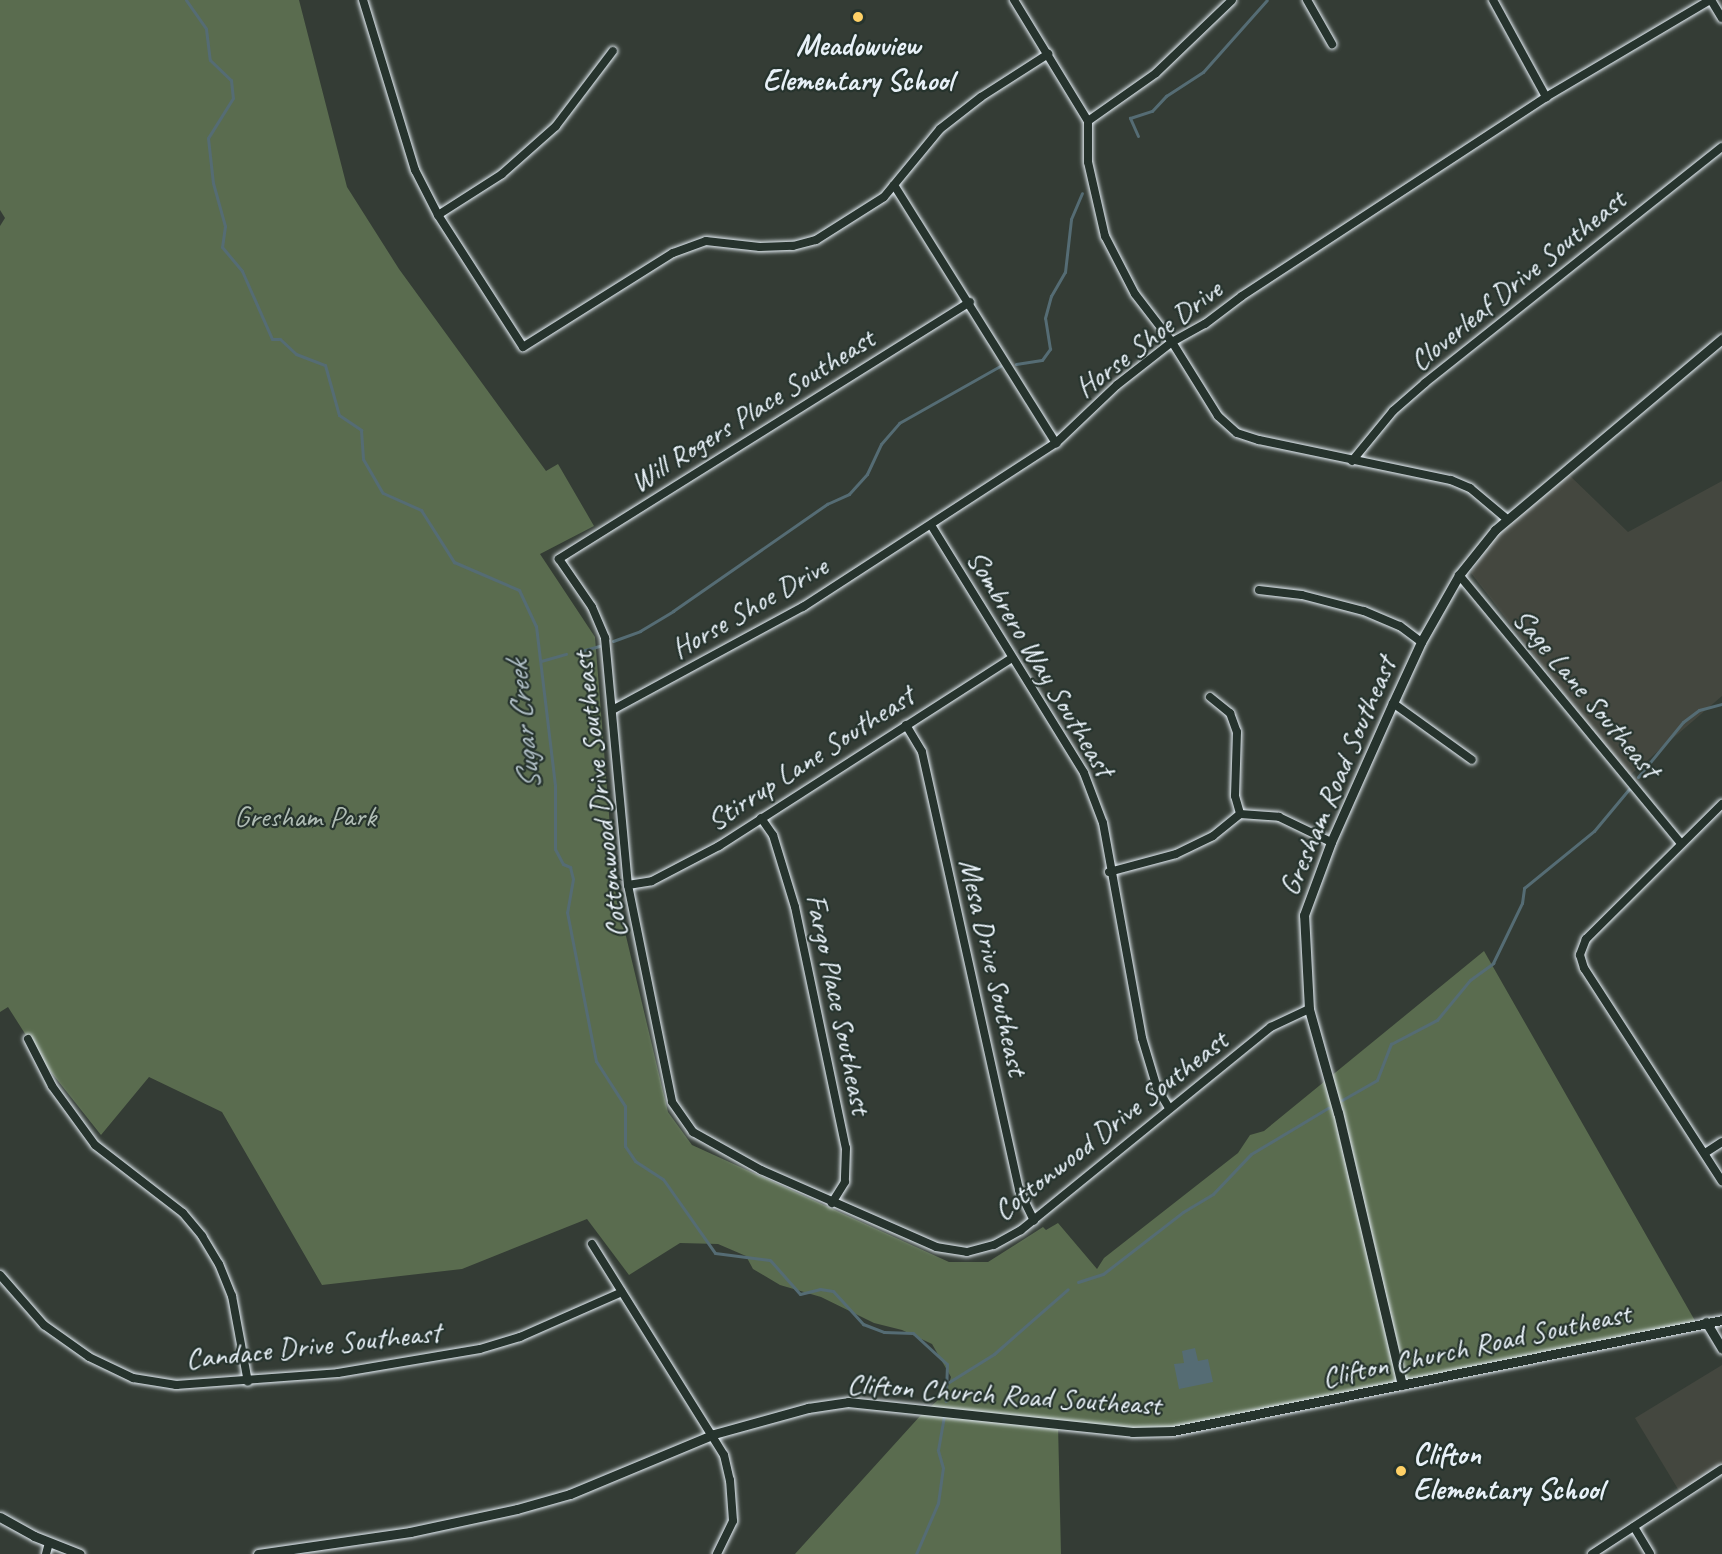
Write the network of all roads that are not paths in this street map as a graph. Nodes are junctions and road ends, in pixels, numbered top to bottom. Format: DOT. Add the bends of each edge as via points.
graph roads {
  1 [pos="363,0"];
  2 [pos="1014,0"];
  3 [pos="1232,0"];
  4 [pos="1307,0"];
  5 [pos="1493,0"];
  6 [pos="1710,0"];
  7 [pos="1722,18"];
  8 [pos="1332,44"];
  9 [pos="613,51"];
  10 [pos="1048,54"];
  11 [pos="1546,97"];
  12 [pos="1088,121"];
  13 [pos="1722,147"];
  14 [pos="894,185"];
  15 [pos="438,215"];
  16 [pos="970,302"];
  17 [pos="1722,339"];
  18 [pos="1172,342"];
  19 [pos="1056,443"];
  20 [pos="1352,461"];
  21 [pos="1507,519"];
  22 [pos="930,525"];
  23 [pos="560,559"];
  24 [pos="1459,575"];
  25 [pos="1259,590"];
  26 [pos="1421,642"];
  27 [pos="1012,658"];
  28 [pos="1210,697"];
  29 [pos="1393,703"];
  30 [pos="614,709"];
  31 [pos="906,725"];
  32 [pos="1472,760"];
  33 [pos="1722,804"];
  34 [pos="1240,814"];
  35 [pos="761,818"];
  36 [pos="1331,842"];
  37 [pos="1680,842"];
  38 [pos="1109,872"];
  39 [pos="628,885"];
  40 [pos="1309,1009"];
  41 [pos="28,1039"];
  42 [pos="1169,1108"];
  43 [pos="1722,1142"];
  44 [pos="1705,1153"];
  45 [pos="1722,1181"];
  46 [pos="831,1203"];
  47 [pos="1034,1221"];
  48 [pos="592,1244"];
  49 [pos="0,1275"];
  50 [pos="622,1292"];
  51 [pos="1722,1320"];
  52 [pos="1706,1322"];
  53 [pos="1722,1349"];
  54 [pos="248,1382"];
  55 [pos="1402,1385"];
  56 [pos="714,1434"];
  57 [pos="1722,1469"];
  58 [pos="0,1517"];
  59 [pos="1634,1527"];
  60 [pos="49,1543"];
  61 [pos="289,1552"];
  62 [pos="46,1554"];
  63 [pos="80,1554"];
  64 [pos="258,1554"];
  65 [pos="717,1554"];
  66 [pos="1592,1554"];
  67 [pos="1650,1554"];
  1 -- 15 [label="street" via="408,150"];
  2 -- 10 [label="street"];
  3 -- 12 [label="street" via="1156,73"];
  4 -- 8 [label="street"];
  5 -- 11 [label="street"];
  6 -- 7 [label="street"];
  6 -- 11 [label="street, Horse Shoe Drive"];
  9 -- 15 [label="street" via="556,126 502,174"];
  10 -- 12 [label="street"];
  10 -- 14 [label="street" via="940,129 910,160"];
  11 -- 18 [label="street, Horse Shoe Drive" via="1205,324"];
  12 -- 18 [label="street" via="1089,162 1105,236 1135,294"];
  13 -- 20 [label="street, Cloverleaf Drive Southeast" via="1425,383 1393,411"];
  14 -- 15 [label="street" via="884,197 816,240 771,246 706,241 673,253 523,347"];
  14 -- 16 [label="street"];
  16 -- 19 [label="street"];
  16 -- 23 [label="street, Will Rogers Place Southeast"];
  17 -- 21 [label="street, Gresham Road Southeast"];
  18 -- 19 [label="street, Horse Shoe Drive" via="1117,385"];
  18 -- 20 [label="street" via="1218,416 1237,433"];
  19 -- 22 [label="street, Horse Shoe Drive"];
  20 -- 21 [label="street" via="1451,480 1470,488"];
  21 -- 24 [label="street, Gresham Road Southeast"];
  22 -- 27 [label="street, Sombrero Way Southeast"];
  22 -- 30 [label="street, Horse Shoe Drive" via="803,607"];
  23 -- 30 [label="street, Cottonwood Drive Southeast" via="592,607 605,638"];
  24 -- 26 [label="street, Gresham Road Southeast"];
  24 -- 37 [label="street, Sage Lane Southeast"];
  25 -- 26 [label="street" via="1302,595 1364,611 1400,626"];
  26 -- 29 [label="street, Gresham Road Southeast"];
  27 -- 31 [label="street, Stirrup Lane Southeast"];
  27 -- 38 [label="street, Sombrero Way Southeast" via="1084,773 1103,823"];
  28 -- 34 [label="street" via="1230,713 1237,732 1235,796"];
  29 -- 32 [label="street"];
  29 -- 36 [label="street, Gresham Road Southeast"];
  30 -- 39 [label="street, Cottonwood Drive Southeast"];
  31 -- 35 [label="street, Stirrup Lane Southeast"];
  31 -- 47 [label="street, Mesa Drive Southeast" via="922,752 1019,1190"];
  33 -- 37 [label="street"];
  34 -- 36 [label="street" via="1279,817"];
  34 -- 38 [label="street" via="1213,836 1176,854"];
  35 -- 39 [label="street, Stirrup Lane Southeast" via="663,876"];
  35 -- 46 [label="street, Fargo Place Southeast" via="782,860 795,908 846,1148 845,1182"];
  36 -- 40 [label="street, Gresham Road Southeast" via="1304,915"];
  37 -- 44 [label="street" via="1586,939 1580,955 1596,987"];
  38 -- 42 [label="street, Sombrero Way Southeast" via="1142,1038 1156,1088"];
  39 -- 46 [label="street, Cottonwood Drive Southeast" via="663,1064 672,1102 682,1121 718,1148"];
  40 -- 42 [label="street, Cottonwood Drive Southeast" via="1271,1027"];
  40 -- 55 [label="street, Gresham Road Southeast" via="1338,1113"];
  41 -- 54 [label="street" via="52,1086 95,1145 183,1213 202,1236 232,1296"];
  42 -- 47 [label="street, Cottonwood Drive Southeast"];
  43 -- 44 [label="street"];
  44 -- 45 [label="street"];
  46 -- 47 [label="street, Cottonwood Drive Southeast" via="951,1252 994,1245"];
  48 -- 50 [label="street"];
  49 -- 54 [label="street, Candace Drive Southeast" via="44,1325 113,1370 176,1385"];
  50 -- 54 [label="street, Candace Drive Southeast" via="519,1337 480,1349 418,1362"];
  50 -- 56 [label="street"];
  51 -- 52 [label="street, Clifton Church Road Southeast"];
  52 -- 53 [label="street"];
  52 -- 55 [label="street, Clifton Church Road Southeast"];
  55 -- 56 [label="street, Clifton Church Road Southeast" via="1173,1431 1132,1432 848,1402 808,1408"];
  56 -- 61 [label="street, Clifton Church Road Southeast" via="570,1494 517,1509"];
  56 -- 65 [label="street" via="730,1480 733,1521"];
  57 -- 59 [label="street"];
  58 -- 60 [label="street"];
  59 -- 66 [label="street"];
  59 -- 67 [label="street"];
  60 -- 62 [label="street"];
  60 -- 63 [label="street"];
  61 -- 64 [label="street, Clifton Church Road Southeast"];
}
